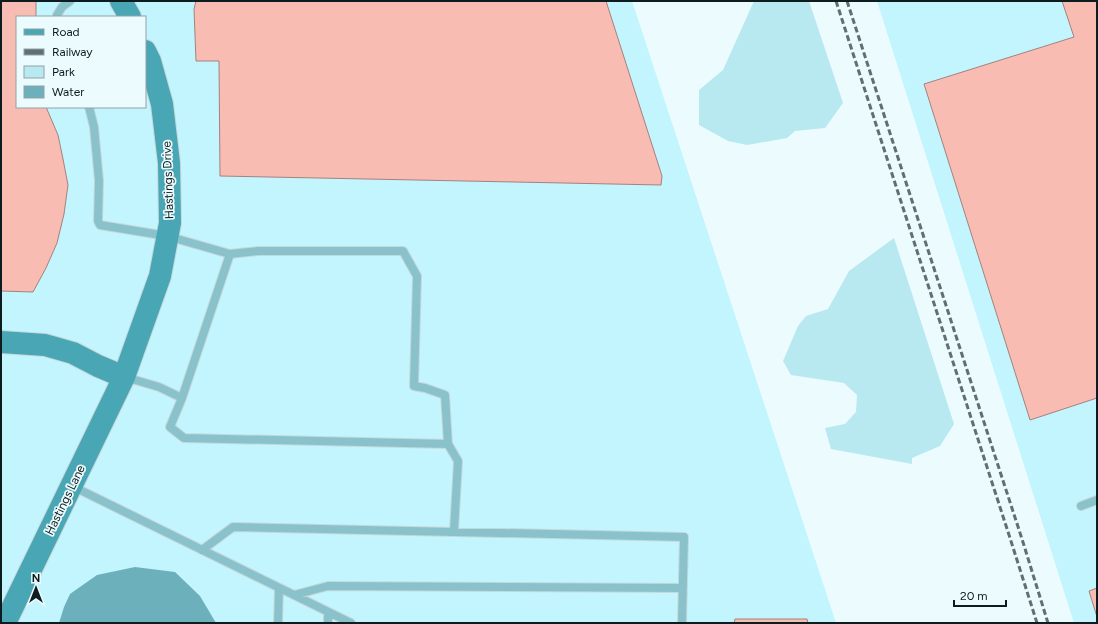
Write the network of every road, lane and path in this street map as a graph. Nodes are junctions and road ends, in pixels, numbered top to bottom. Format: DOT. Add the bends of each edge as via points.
graph roads {
  1 [pos="70,1"];
  2 [pos="121,1"];
  3 [pos="57,16"];
  4 [pos="129,16"];
  5 [pos="146,53"];
  6 [pos="89,108"];
  7 [pos="168,236"];
  8 [pos="230,254"];
  9 [pos="1,342"];
  10 [pos="124,377"];
  11 [pos="182,398"];
  12 [pos="448,444"];
  13 [pos="71,486"];
  14 [pos="1097,500"];
  15 [pos="1081,506"];
  16 [pos="454,532"];
  17 [pos="202,550"];
  18 [pos="279,588"];
  19 [pos="683,588"];
  20 [pos="294,595"];
  21 [pos="328,612"];
  22 [pos="5,623"];
  23 [pos="278,623"];
  24 [pos="328,623"];
  25 [pos="351,623"];
  26 [pos="682,623"];
  1 -- 3 [label="lane" via="62,7"];
  2 -- 4 [label="street"];
  5 -- 7 [label="street, Hastings Drive" via="163,111 169,163"];
  6 -- 7 [label="lane" via="94,127 99,181 100,225"];
  7 -- 8 [label="lane"];
  7 -- 10 [label="street, Hastings Drive" via="160,276"];
  8 -- 11 [label="lane"];
  8 -- 12 [label="lane" via="258,251 403,251 417,276 414,386 445,395"];
  9 -- 10 [label="street" via="45,345 73,353"];
  10 -- 11 [label="lane" via="159,387"];
  10 -- 13 [label="street, Hastings Lane"];
  11 -- 12 [label="lane" via="170,427 184,438"];
  12 -- 16 [label="lane" via="458,461"];
  13 -- 17 [label="lane"];
  13 -- 22 [label="street, Hastings Lane"];
  14 -- 15 [label="lane"];
  16 -- 17 [label="lane" via="233,527"];
  16 -- 19 [label="lane" via="684,537"];
  17 -- 18 [label="lane"];
  18 -- 20 [label="lane"];
  18 -- 23 [label="lane"];
  19 -- 20 [label="lane" via="328,586"];
  19 -- 26 [label="lane"];
  20 -- 21 [label="lane"];
  21 -- 24 [label="lane"];
  21 -- 25 [label="lane"];
}
